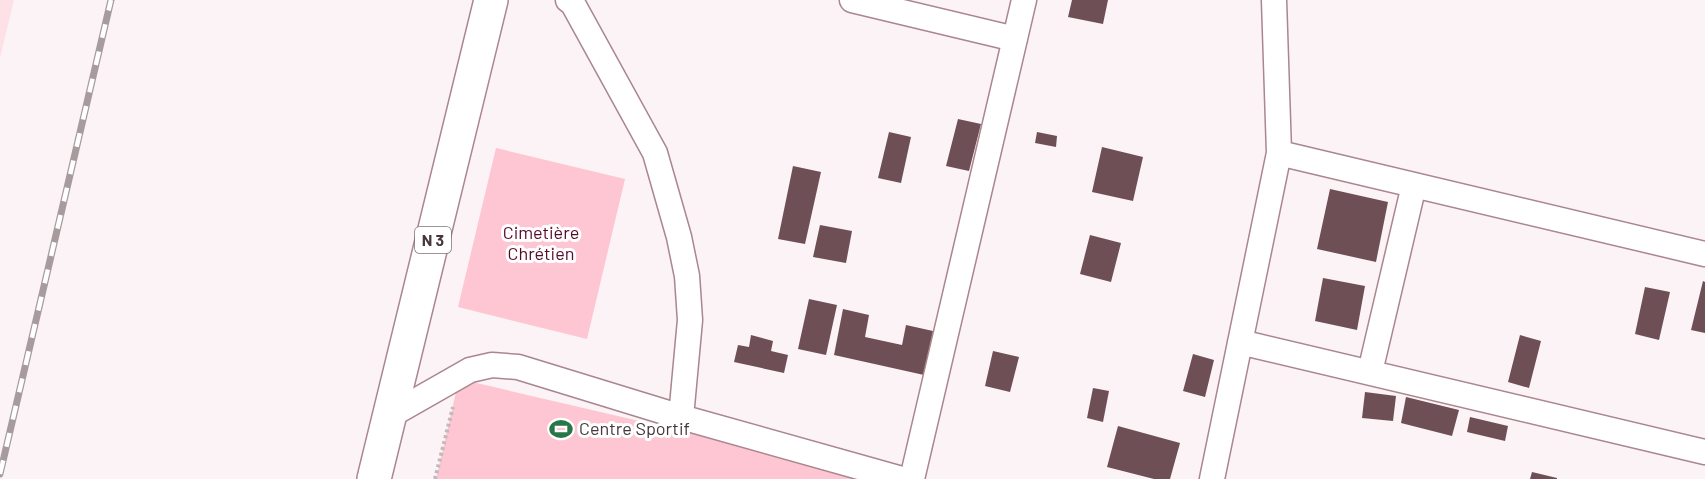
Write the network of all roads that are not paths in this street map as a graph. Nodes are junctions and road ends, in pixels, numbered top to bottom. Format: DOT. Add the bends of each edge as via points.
graph roads {
  1 [pos="491,0"];
  2 [pos="852,0"];
  3 [pos="1024,0"];
  4 [pos="1274,0"];
  5 [pos="572,1"];
  6 [pos="1015,39"];
  7 [pos="1280,153"];
  8 [pos="1414,185"];
  9 [pos="1705,254"];
  10 [pos="1240,342"];
  11 [pos="1371,372"];
  12 [pos="391,415"];
  13 [pos="681,417"];
  14 [pos="1705,452"];
  15 [pos="374,479"];
  16 [pos="902,479"];
  17 [pos="912,479"];
  18 [pos="1212,479"];
  1 -- 12 [label="main road, N 3"];
  2 -- 6 [label="street"];
  3 -- 6 [label="street"];
  4 -- 7 [label="street"];
  5 -- 13 [label="street" via="655,153 679,237 690,320"];
  6 -- 17 [label="street"];
  7 -- 8 [label="street"];
  7 -- 10 [label="street"];
  8 -- 9 [label="street"];
  8 -- 11 [label="street"];
  10 -- 11 [label="street"];
  10 -- 18 [label="street"];
  11 -- 14 [label="street"];
  12 -- 13 [label="street" via="470,370 492,365 518,367"];
  12 -- 15 [label="main road, N 3"];
  13 -- 16 [label="street"];
}
